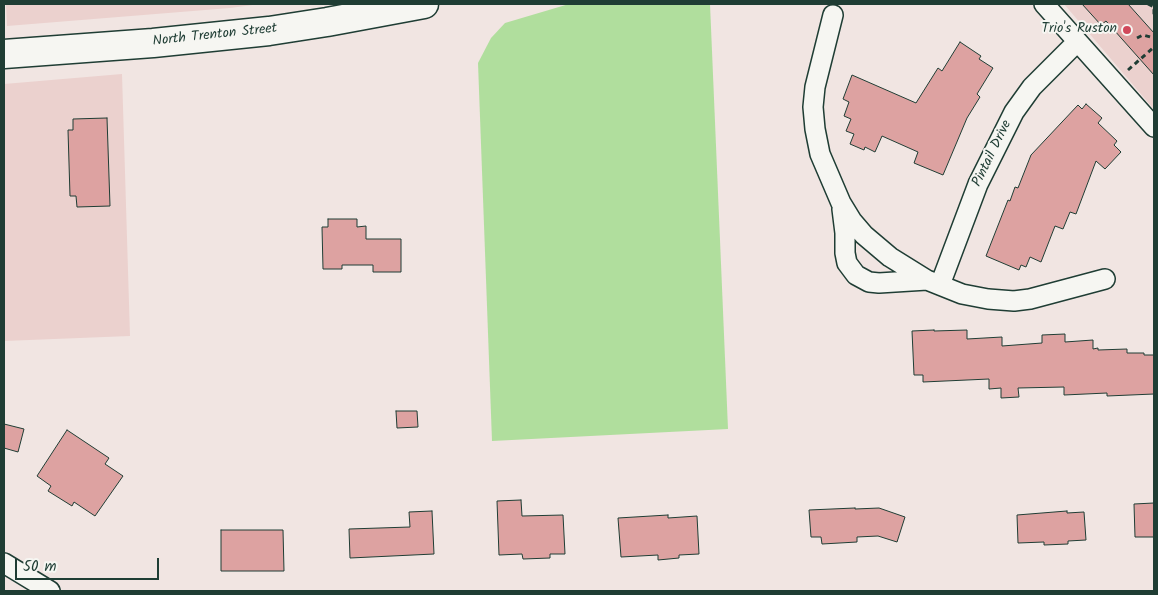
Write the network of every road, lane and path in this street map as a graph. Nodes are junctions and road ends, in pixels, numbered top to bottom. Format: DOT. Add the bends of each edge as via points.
graph roads {
  1 [pos="424,4"];
  2 [pos="1044,4"];
  3 [pos="1148,4"];
  4 [pos="833,15"];
  5 [pos="1154,15"];
  6 [pos="1137,38"];
  7 [pos="1154,38"];
  8 [pos="1077,42"];
  9 [pos="1154,47"];
  10 [pos="1149,51"];
  11 [pos="4,54"];
  12 [pos="1152,55"];
  13 [pos="1127,70"];
  14 [pos="1154,127"];
  15 [pos="840,203"];
  16 [pos="1105,279"];
  17 [pos="934,282"];
  18 [pos="4,562"];
  19 [pos="50,591"];
  1 -- 11 [label="highway, North Trenton Street" via="269,31"];
  2 -- 8 [label="street"];
  3 -- 5 [label="path" via="1154,7"];
  4 -- 15 [label="street" via="813,107 820,154"];
  6 -- 7 [label="path" via="1143,35"];
  8 -- 14 [label="street"];
  8 -- 17 [label="street, Pintail Drive" via="1032,87 1014,112"];
  9 -- 10 [label="path"];
  10 -- 12 [label="path"];
  10 -- 13 [label="path"];
  15 -- 17 [label="street" via="876,246 904,267"];
  15 -- 17 [label="street" via="845,254 856,275 879,283"];
  16 -- 17 [label="street" via="1014,301 962,294"];
  18 -- 19 [label="street"];
}
